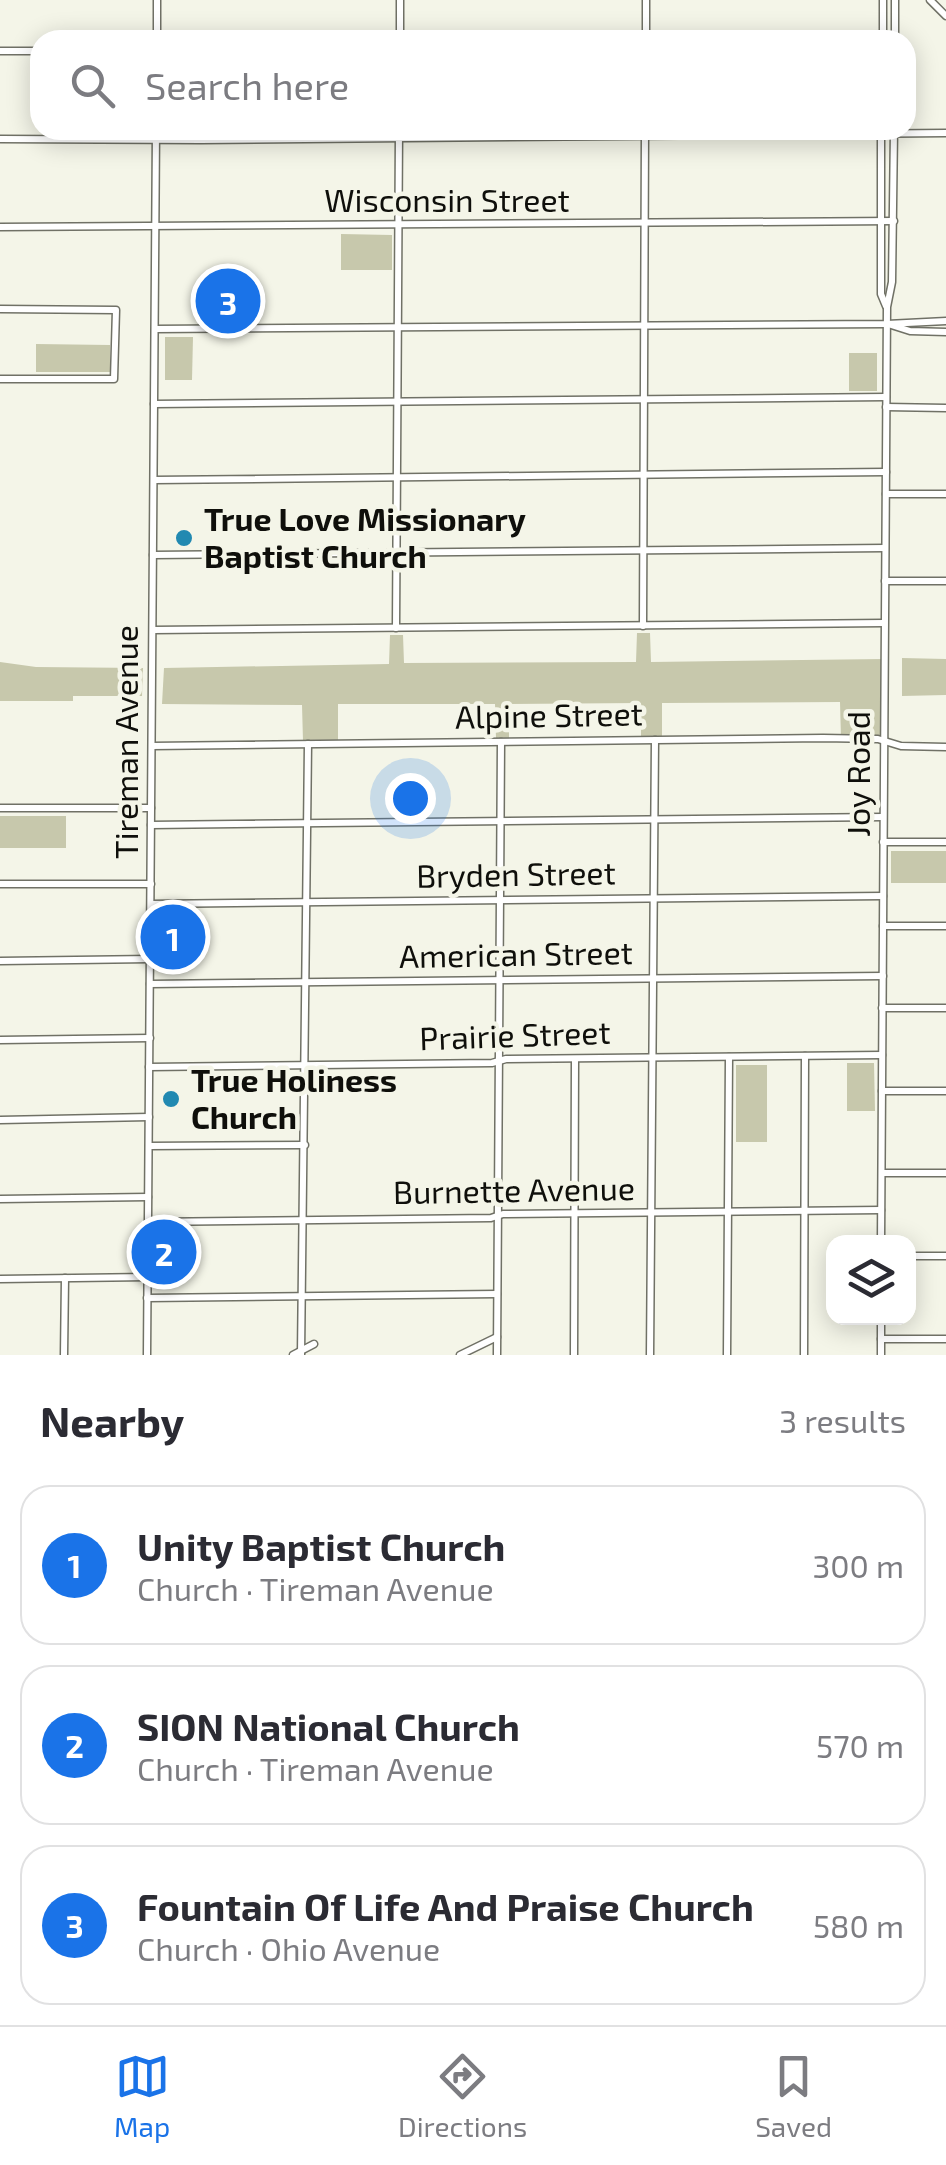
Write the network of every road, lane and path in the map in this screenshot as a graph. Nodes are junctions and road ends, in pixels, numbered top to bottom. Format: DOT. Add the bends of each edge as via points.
graph roads {
  1 [pos="158,0"];
  2 [pos="400,0"];
  3 [pos="646,0"];
  4 [pos="883,0"];
  5 [pos="895,0"];
  6 [pos="930,0"];
  7 [pos="946,16"];
  8 [pos="157,30"];
  9 [pos="400,30"];
  10 [pos="646,30"];
  11 [pos="883,30"];
  12 [pos="895,30"];
  13 [pos="0,51"];
  14 [pos="30,51"];
  15 [pos="916,132"];
  16 [pos="946,133"];
  17 [pos="0,139"];
  18 [pos="30,139"];
  19 [pos="156,140"];
  20 [pos="399,140"];
  21 [pos="645,140"];
  22 [pos="881,140"];
  23 [pos="894,140"];
  24 [pos="880,221"];
  25 [pos="894,221"];
  26 [pos="645,224"];
  27 [pos="399,226"];
  28 [pos="0,227"];
  29 [pos="156,228"];
  30 [pos="886,307"];
  31 [pos="0,309"];
  32 [pos="946,321"];
  33 [pos="887,324"];
  34 [pos="644,326"];
  35 [pos="398,328"];
  36 [pos="155,329"];
  37 [pos="946,332"];
  38 [pos="0,379"];
  39 [pos="886,397"];
  40 [pos="644,400"];
  41 [pos="398,402"];
  42 [pos="154,404"];
  43 [pos="886,408"];
  44 [pos="946,408"];
  45 [pos="886,472"];
  46 [pos="644,475"];
  47 [pos="397,477"];
  48 [pos="154,480"];
  49 [pos="886,494"];
  50 [pos="946,494"];
  51 [pos="885,548"];
  52 [pos="644,550"];
  53 [pos="397,553"];
  54 [pos="153,555"];
  55 [pos="885,581"];
  56 [pos="946,581"];
  57 [pos="884,624"];
  58 [pos="643,626"];
  59 [pos="396,628"];
  60 [pos="153,630"];
  61 [pos="654,740"];
  62 [pos="501,742"];
  63 [pos="884,742"];
  64 [pos="308,744"];
  65 [pos="152,746"];
  66 [pos="946,746"];
  67 [pos="0,808"];
  68 [pos="152,808"];
  69 [pos="884,817"];
  70 [pos="654,819"];
  71 [pos="500,821"];
  72 [pos="308,824"];
  73 [pos="151,825"];
  74 [pos="883,842"];
  75 [pos="946,842"];
  76 [pos="0,884"];
  77 [pos="151,884"];
  78 [pos="883,896"];
  79 [pos="653,899"];
  80 [pos="500,900"];
  81 [pos="307,903"];
  82 [pos="150,904"];
  83 [pos="883,926"];
  84 [pos="946,926"];
  85 [pos="150,959"];
  86 [pos="0,961"];
  87 [pos="882,976"];
  88 [pos="653,978"];
  89 [pos="500,980"];
  90 [pos="306,982"];
  91 [pos="150,984"];
  92 [pos="882,1008"];
  93 [pos="946,1008"];
  94 [pos="150,1038"];
  95 [pos="0,1040"];
  96 [pos="882,1055"];
  97 [pos="806,1056"];
  98 [pos="729,1057"];
  99 [pos="575,1058"];
  100 [pos="652,1058"];
  101 [pos="499,1061"];
  102 [pos="306,1065"];
  103 [pos="149,1066"];
  104 [pos="882,1091"];
  105 [pos="946,1091"];
  106 [pos="149,1117"];
  107 [pos="0,1120"];
  108 [pos="305,1144"];
  109 [pos="149,1146"];
  110 [pos="882,1173"];
  111 [pos="946,1173"];
  112 [pos="148,1197"];
  113 [pos="0,1199"];
  114 [pos="882,1210"];
  115 [pos="804,1211"];
  116 [pos="728,1212"];
  117 [pos="651,1213"];
  118 [pos="574,1214"];
  119 [pos="498,1216"];
  120 [pos="304,1220"];
  121 [pos="148,1222"];
  122 [pos="881,1235"];
  123 [pos="916,1256"];
  124 [pos="946,1256"];
  125 [pos="148,1277"];
  126 [pos="65,1278"];
  127 [pos="0,1279"];
  128 [pos="497,1294"];
  129 [pos="302,1296"];
  130 [pos="148,1298"];
  131 [pos="881,1325"];
  132 [pos="497,1337"];
  133 [pos="881,1338"];
  134 [pos="946,1338"];
  135 [pos="314,1344"];
  136 [pos="298,1354"];
  137 [pos="64,1355"];
  138 [pos="147,1355"];
  139 [pos="460,1355"];
  140 [pos="497,1355"];
  141 [pos="574,1355"];
  142 [pos="650,1355"];
  143 [pos="727,1355"];
  144 [pos="804,1355"];
  145 [pos="880,1355"];
  1 -- 8 [label="street"];
  2 -- 9 [label="street"];
  3 -- 10 [label="street"];
  4 -- 11 [label="street"];
  5 -- 12 [label="street"];
  6 -- 7 [label="street"];
  13 -- 14 [label="street"];
  15 -- 16 [label="street"];
  17 -- 18 [label="street"];
  19 -- 29 [label="street, Tireman Avenue"];
  20 -- 27 [label="street"];
  21 -- 26 [label="street"];
  22 -- 24 [label="street, Joy Road"];
  23 -- 25 [label="street, Joy Road"];
  24 -- 25 [label="street, Wisconsin Street"];
  24 -- 26 [label="street, Wisconsin Street"];
  24 -- 30 [label="street, Joy Road" via="880,294"];
  25 -- 30 [label="street, Joy Road"];
  26 -- 27 [label="street, Wisconsin Street"];
  26 -- 34 [label="street"];
  27 -- 29 [label="street, Wisconsin Street"];
  27 -- 35 [label="street"];
  28 -- 29 [label="street, Wisconsin Street"];
  29 -- 36 [label="street, Tireman Avenue"];
  30 -- 33 [label="street, Joy Road"];
  31 -- 38 [label="street" via="116,310 114,380"];
  32 -- 33 [label="street"];
  33 -- 34 [label="street"];
  33 -- 37 [label="street"];
  33 -- 39 [label="street, Joy Road"];
  34 -- 35 [label="street"];
  34 -- 40 [label="street"];
  35 -- 36 [label="street"];
  35 -- 41 [label="street"];
  36 -- 42 [label="street, Tireman Avenue"];
  39 -- 40 [label="street"];
  39 -- 43 [label="street, Joy Road"];
  40 -- 41 [label="street"];
  40 -- 46 [label="street"];
  41 -- 42 [label="street"];
  41 -- 47 [label="street"];
  42 -- 48 [label="street, Tireman Avenue"];
  43 -- 44 [label="street"];
  43 -- 45 [label="street, Joy Road"];
  45 -- 46 [label="street"];
  45 -- 49 [label="street, Joy Road"];
  46 -- 47 [label="street"];
  46 -- 52 [label="street"];
  47 -- 48 [label="street"];
  47 -- 53 [label="street"];
  48 -- 54 [label="street, Tireman Avenue"];
  49 -- 50 [label="street"];
  49 -- 51 [label="street, Joy Road"];
  51 -- 52 [label="street"];
  51 -- 55 [label="street, Joy Road"];
  52 -- 53 [label="street"];
  52 -- 58 [label="street"];
  53 -- 54 [label="street"];
  53 -- 59 [label="street"];
  54 -- 60 [label="street, Tireman Avenue"];
  55 -- 56 [label="street"];
  55 -- 57 [label="street, Joy Road"];
  57 -- 58 [label="street"];
  57 -- 63 [label="street, Joy Road"];
  58 -- 59 [label="street"];
  59 -- 60 [label="street"];
  60 -- 65 [label="street, Tireman Avenue"];
  61 -- 62 [label="street, Alpine Street"];
  61 -- 63 [label="street, Alpine Street"];
  61 -- 70 [label="street"];
  62 -- 64 [label="street, Alpine Street"];
  62 -- 71 [label="street"];
  63 -- 66 [label="street, Alpine Street"];
  63 -- 69 [label="street, Joy Road"];
  64 -- 65 [label="street, Alpine Street"];
  64 -- 72 [label="street"];
  65 -- 68 [label="street, Tireman Avenue"];
  67 -- 68 [label="street"];
  68 -- 73 [label="street, Tireman Avenue"];
  69 -- 70 [label="street"];
  69 -- 74 [label="street, Joy Road"];
  70 -- 71 [label="street"];
  70 -- 79 [label="street"];
  71 -- 72 [label="street"];
  71 -- 80 [label="street"];
  72 -- 73 [label="street"];
  72 -- 81 [label="street"];
  73 -- 77 [label="street, Tireman Avenue"];
  74 -- 75 [label="street"];
  74 -- 78 [label="street, Joy Road"];
  76 -- 77 [label="street"];
  77 -- 82 [label="street, Tireman Avenue"];
  78 -- 79 [label="street, Bryden Street"];
  78 -- 83 [label="street, Joy Road"];
  79 -- 80 [label="street, Bryden Street"];
  79 -- 88 [label="street"];
  80 -- 81 [label="street, Bryden Street"];
  80 -- 89 [label="street"];
  81 -- 82 [label="street, Bryden Street"];
  81 -- 90 [label="street"];
  82 -- 85 [label="street, Tireman Avenue"];
  83 -- 84 [label="street"];
  83 -- 87 [label="street, Joy Road"];
  85 -- 86 [label="street"];
  85 -- 91 [label="street, Tireman Avenue"];
  87 -- 88 [label="street, American Street"];
  87 -- 92 [label="street, Joy Road"];
  88 -- 89 [label="street, American Street"];
  88 -- 100 [label="street"];
  89 -- 90 [label="street, American Street"];
  89 -- 101 [label="street"];
  90 -- 91 [label="street, American Street"];
  90 -- 102 [label="street"];
  91 -- 94 [label="street, Tireman Avenue"];
  92 -- 93 [label="street"];
  92 -- 96 [label="street, Joy Road"];
  94 -- 95 [label="street"];
  94 -- 103 [label="street, Tireman Avenue"];
  96 -- 97 [label="street, Prairie Street"];
  96 -- 104 [label="street, Joy Road"];
  97 -- 98 [label="street, Prairie Street"];
  97 -- 115 [label="street"];
  98 -- 100 [label="street, Prairie Street"];
  98 -- 116 [label="street"];
  99 -- 100 [label="street, Prairie Street"];
  99 -- 101 [label="street, Prairie Street"];
  99 -- 118 [label="street"];
  100 -- 117 [label="street"];
  101 -- 102 [label="street, Prairie Street"];
  101 -- 119 [label="street"];
  102 -- 103 [label="street, Prairie Street"];
  102 -- 108 [label="street"];
  103 -- 106 [label="street, Tireman Avenue"];
  104 -- 105 [label="street"];
  104 -- 110 [label="street, Joy Road"];
  106 -- 107 [label="street"];
  106 -- 109 [label="street, Tireman Avenue"];
  108 -- 109 [label="street"];
  108 -- 120 [label="street"];
  109 -- 112 [label="street, Tireman Avenue"];
  110 -- 111 [label="street"];
  110 -- 114 [label="street, Joy Road"];
  112 -- 113 [label="street"];
  112 -- 121 [label="street, Tireman Avenue"];
  114 -- 115 [label="street, Burnette Avenue"];
  114 -- 122 [label="street, Joy Road"];
  115 -- 116 [label="street, Burnette Avenue"];
  115 -- 144 [label="street"];
  116 -- 117 [label="street, Burnette Avenue"];
  116 -- 143 [label="street"];
  117 -- 118 [label="street, Burnette Avenue"];
  117 -- 142 [label="street"];
  118 -- 119 [label="street, Burnette Avenue"];
  118 -- 141 [label="street"];
  119 -- 120 [label="street, Burnette Avenue"];
  119 -- 128 [label="street"];
  120 -- 121 [label="street, Burnette Avenue"];
  120 -- 129 [label="street"];
  121 -- 125 [label="street, Tireman Avenue"];
  123 -- 124 [label="street"];
  125 -- 126 [label="street"];
  125 -- 130 [label="street, Tireman Avenue"];
  126 -- 127 [label="street"];
  126 -- 137 [label="street"];
  128 -- 129 [label="street"];
  128 -- 132 [label="street"];
  129 -- 130 [label="street"];
  129 -- 136 [label="street"];
  130 -- 138 [label="street, Tireman Avenue"];
  131 -- 133 [label="street"];
  132 -- 139 [label="street"];
  132 -- 140 [label="street"];
  133 -- 134 [label="street"];
  133 -- 145 [label="street"];
  135 -- 136 [label="street"];
}
